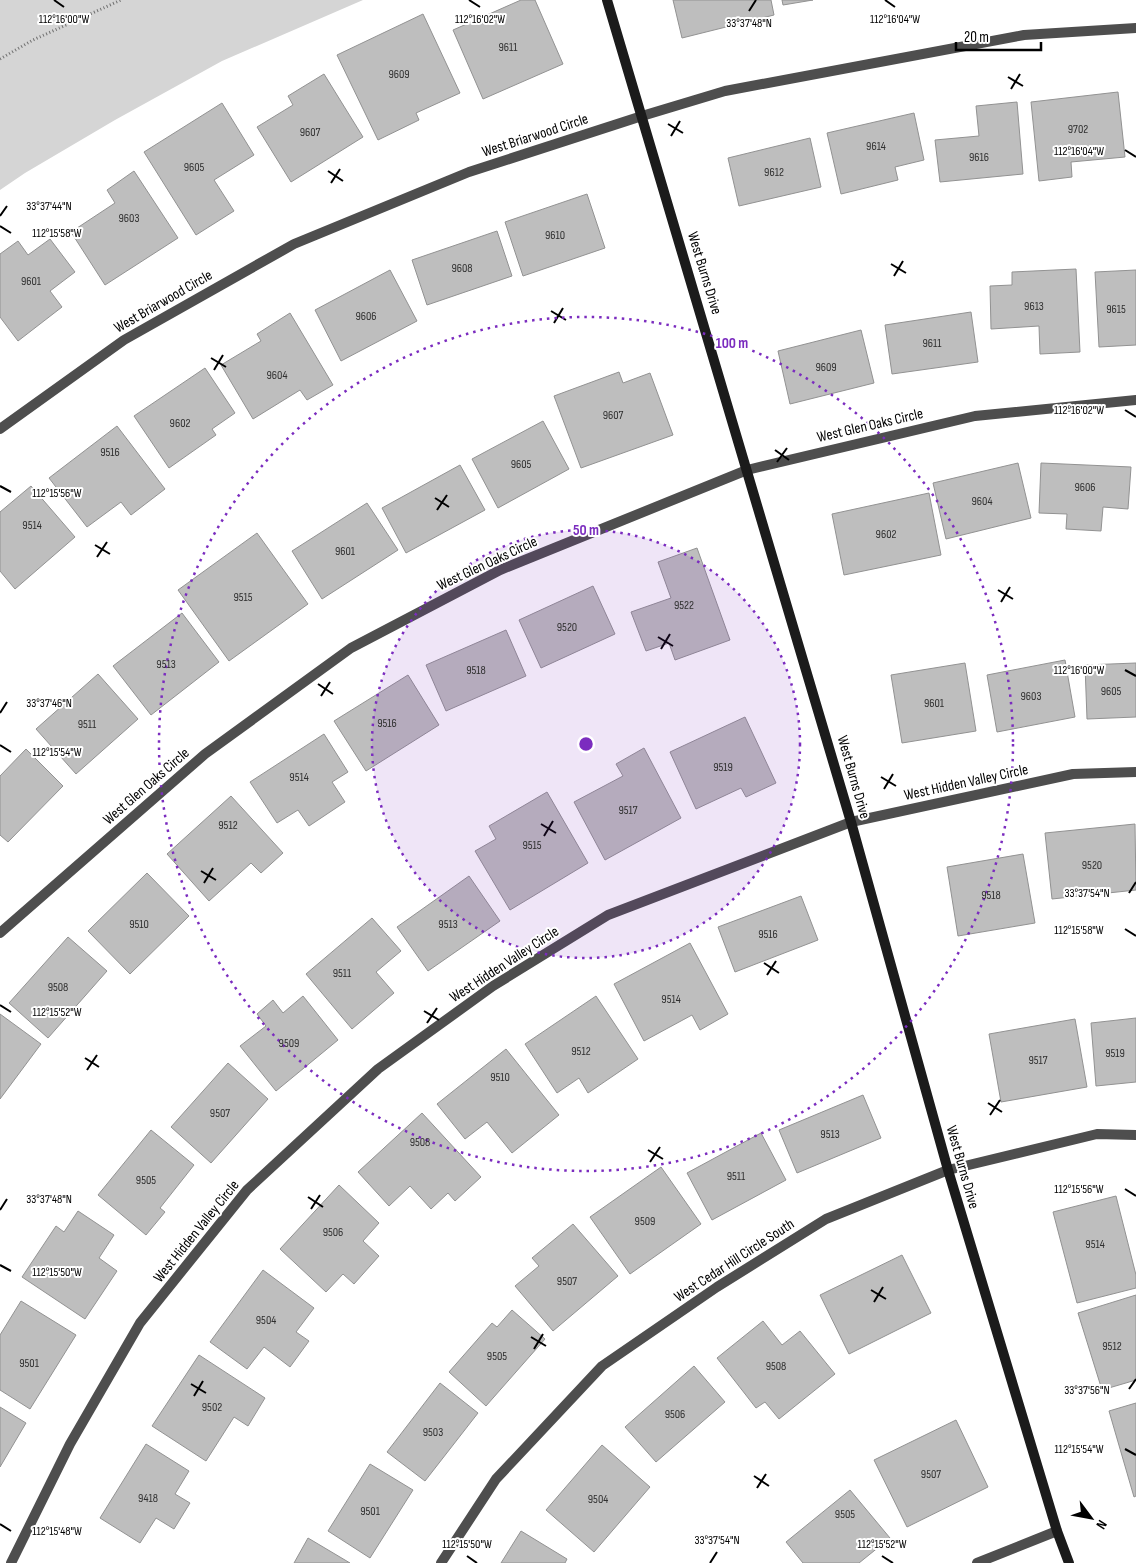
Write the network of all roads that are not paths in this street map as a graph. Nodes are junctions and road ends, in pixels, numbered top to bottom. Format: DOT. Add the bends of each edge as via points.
graph roads {
  1 [pos="607,0"];
  2 [pos="1136,28"];
  3 [pos="642,116"];
  4 [pos="1136,400"];
  5 [pos="0,429"];
  6 [pos="747,470"];
  7 [pos="1136,772"];
  8 [pos="851,822"];
  9 [pos="0,933"];
  10 [pos="1136,1136"];
  11 [pos="948,1170"];
  12 [pos="1058,1531"];
  13 [pos="12,1563"];
  14 [pos="441,1563"];
  15 [pos="977,1563"];
  16 [pos="1069,1563"];
  1 -- 3 [label="street, West Burns Drive"];
  2 -- 3 [label="street, West Briarwood Circle" via="1024,35 725,91"];
  3 -- 5 [label="street, West Briarwood Circle" via="469,172 294,244 124,340"];
  3 -- 6 [label="street, West Burns Drive"];
  4 -- 6 [label="street, West Glen Oaks Circle" via="975,416"];
  6 -- 8 [label="street, West Burns Drive"];
  6 -- 9 [label="street, West Glen Oaks Circle" via="500,570 351,648 205,754"];
  7 -- 8 [label="street, West Hidden Valley Circle" via="1073,774"];
  8 -- 11 [label="street, West Burns Drive"];
  8 -- 13 [label="street, West Hidden Valley Circle" via="608,915 494,986 378,1069 247,1190 140,1323 70,1444"];
  10 -- 11 [label="street, West Cedar Hill Circle South" via="1097,1134"];
  11 -- 12 [label="street, West Burns Drive"];
  11 -- 14 [label="street, West Cedar Hill Circle South" via="826,1219 716,1287 602,1366 496,1479"];
  12 -- 15 [label="street"];
  12 -- 16 [label="street, West Burns Drive"];
}
